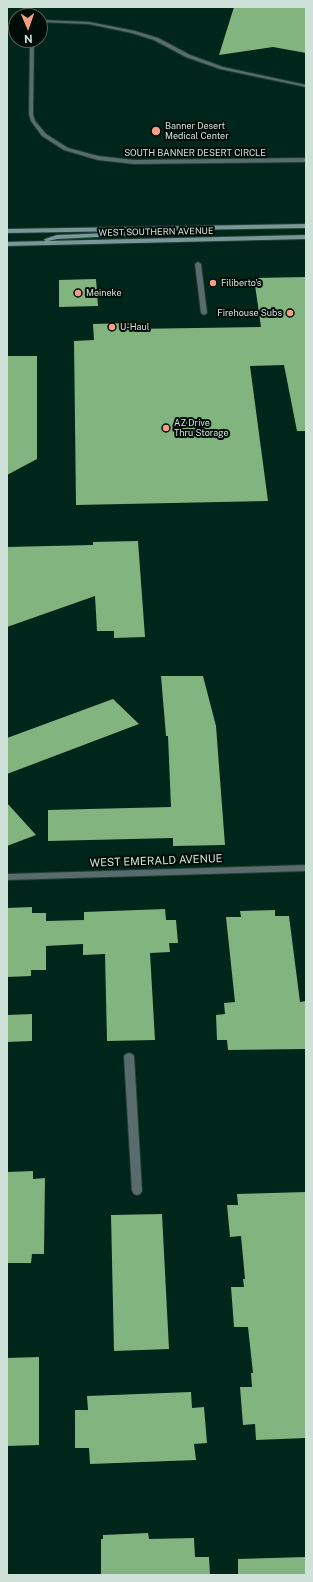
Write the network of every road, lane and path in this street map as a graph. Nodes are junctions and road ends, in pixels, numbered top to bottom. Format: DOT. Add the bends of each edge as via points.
graph roads {
  1 [pos="48,20"];
  2 [pos="32,48"];
  3 [pos="306,86"];
  4 [pos="306,160"];
  5 [pos="306,226"];
  6 [pos="252,227"];
  7 [pos="163,228"];
  8 [pos="7,231"];
  9 [pos="306,238"];
  10 [pos="256,239"];
  11 [pos="43,243"];
  12 [pos="7,244"];
  13 [pos="198,264"];
  14 [pos="204,313"];
  15 [pos="306,868"];
  16 [pos="7,877"];
  17 [pos="129,1056"];
  18 [pos="137,1191"];
  1 -- 3 [label="street" via="89,23 133,32 156,39 188,56 222,68"];
  2 -- 4 [label="street, SOUTH BANNER DESERT CIRCLE" via="33,121 44,135 66,149 98,158 134,162"];
  5 -- 6 [label="main road, WEST SOUTHERN AVENUE"];
  6 -- 7 [label="main road, WEST SOUTHERN AVENUE"];
  6 -- 10 [label="main road"];
  7 -- 8 [label="main road, WEST SOUTHERN AVENUE"];
  7 -- 11 [label="main road" via="137,234 57,237"];
  9 -- 10 [label="main road, WEST SOUTHERN AVENUE"];
  10 -- 11 [label="main road, WEST SOUTHERN AVENUE"];
  11 -- 12 [label="main road, WEST SOUTHERN AVENUE"];
  13 -- 14 [label="street"];
  15 -- 16 [label="street, WEST EMERALD AVENUE"];
  17 -- 18 [label="street"];
}
